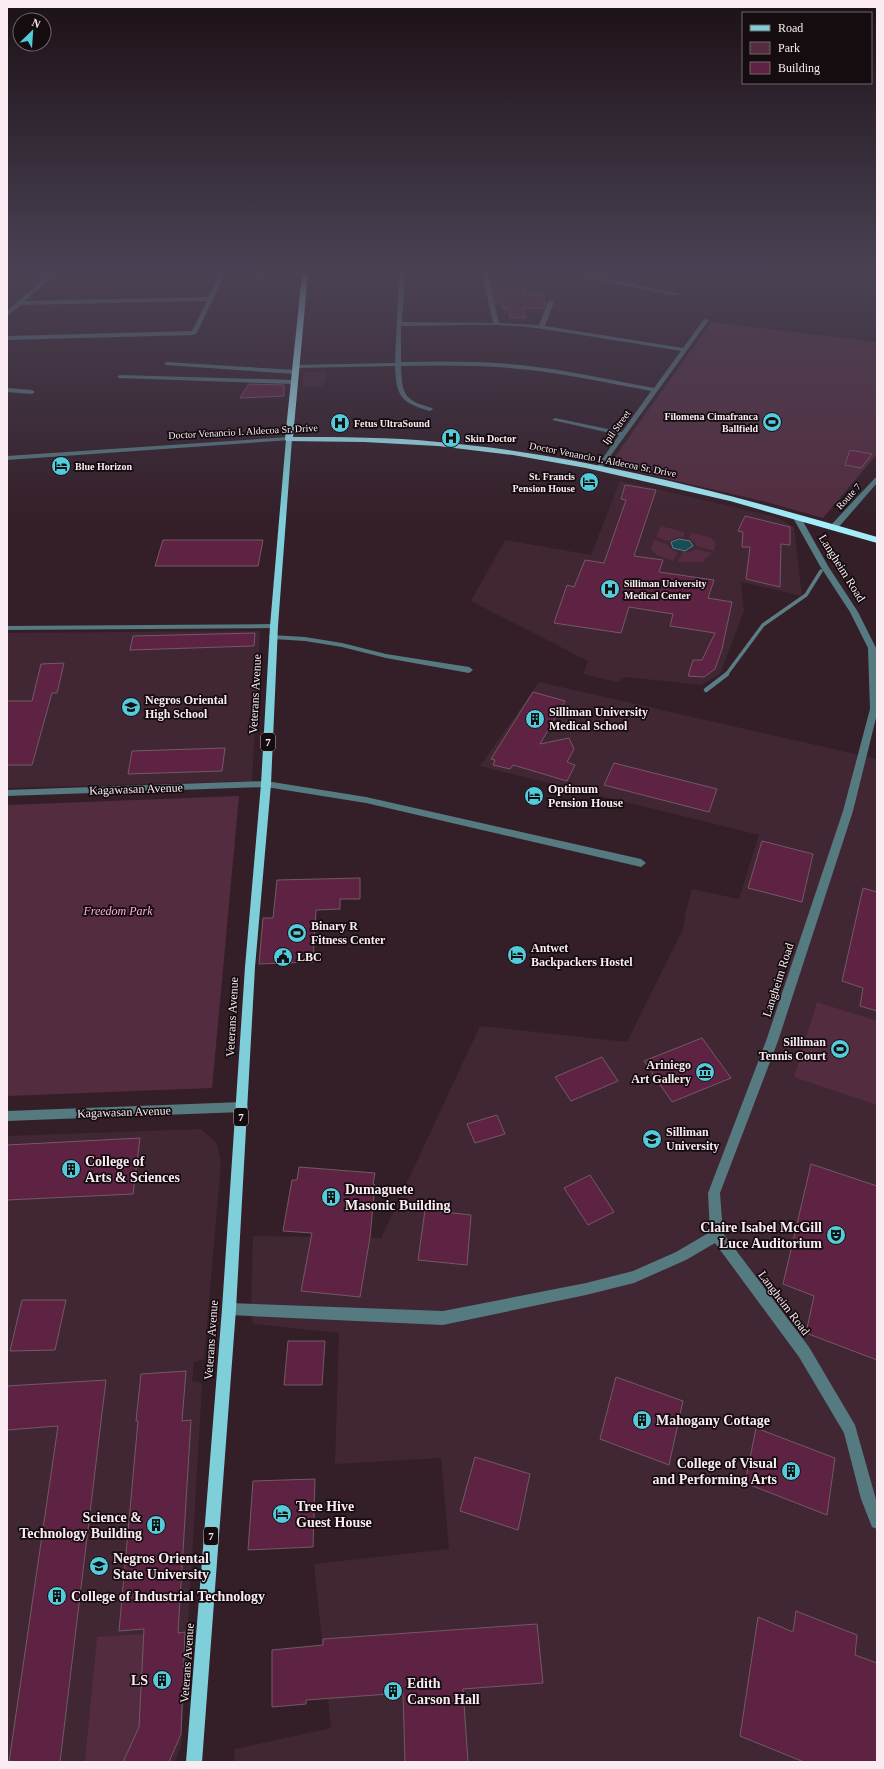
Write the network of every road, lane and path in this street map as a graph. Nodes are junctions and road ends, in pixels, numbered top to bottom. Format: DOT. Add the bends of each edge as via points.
graph roads {
  1 [pos="296,357"];
  2 [pos="397,357"];
  3 [pos="680,357"];
  4 [pos="167,364"];
  5 [pos="397,365"];
  6 [pos="295,370"];
  7 [pos="120,377"];
  8 [pos="294,382"];
  9 [pos="7,390"];
  10 [pos="655,390"];
  11 [pos="32,392"];
  12 [pos="430,409"];
  13 [pos="555,420"];
  14 [pos="623,434"];
  15 [pos="289,439"];
  16 [pos="7,458"];
  17 [pos="598,468"];
  18 [pos="877,478"];
  19 [pos="796,516"];
  20 [pos="834,527"];
  21 [pos="877,540"];
  22 [pos="274,626"];
  23 [pos="7,628"];
  24 [pos="273,637"];
  25 [pos="469,670"];
  26 [pos="266,784"];
  27 [pos="7,793"];
  28 [pos="641,863"];
  29 [pos="242,1107"];
  30 [pos="7,1116"];
  31 [pos="717,1235"];
  32 [pos="229,1309"];
  33 [pos="877,1522"];
  34 [pos="194,1762"];
  1 -- 6 [label="highway, Veterans Avenue / 7"];
  2 -- 5 [label="street"];
  3 -- 10 [label="street, Ipil Street"];
  4 -- 6 [label="street"];
  5 -- 6 [label="street"];
  5 -- 10 [label="street" via="478,364 520,367"];
  5 -- 12 [label="street" via="401,394 406,400"];
  6 -- 8 [label="highway, Veterans Avenue / 7"];
  7 -- 8 [label="street"];
  8 -- 15 [label="highway, Veterans Avenue / 7"];
  9 -- 11 [label="street"];
  10 -- 14 [label="street, Ipil Street"];
  13 -- 14 [label="street"];
  14 -- 17 [label="street, Ipil Street"];
  15 -- 16 [label="street, Doctor Venancio I. Aldecoa Sr. Drive"];
  15 -- 17 [label="highway, Doctor Venancio I. Aldecoa Sr. Drive" via="350,438 415,442 521,455"];
  15 -- 22 [label="main road, Veterans Avenue / 7"];
  17 -- 19 [label="highway, Doctor Venancio I. Aldecoa Sr. Drive" via="688,487"];
  18 -- 20 [label="street, Route 7"];
  19 -- 20 [label="highway, Doctor Venancio I. Aldecoa Sr. Drive"];
  19 -- 31 [label="street, Langheim Road" via="854,612 872,648 874,709 848,811 772,1041 714,1194"];
  20 -- 21 [label="highway, Doctor Venancio I. Aldecoa Sr. Drive"];
  22 -- 23 [label="street"];
  22 -- 24 [label="main road, Veterans Avenue / 7"];
  24 -- 25 [label="street" via="342,644 386,656"];
  24 -- 26 [label="main road, Veterans Avenue / 7"];
  26 -- 27 [label="street, Kagawasan Avenue"];
  26 -- 28 [label="street, Kagawasan Avenue" via="366,800"];
  26 -- 29 [label="main road, Veterans Avenue / 7" via="254,917"];
  29 -- 30 [label="street, Kagawasan Avenue"];
  29 -- 32 [label="main road, Veterans Avenue / 7"];
  31 -- 32 [label="street" via="681,1256 634,1277 443,1318"];
  31 -- 33 [label="street, Langheim Road" via="804,1352 850,1430 868,1499"];
  32 -- 34 [label="main road, Veterans Avenue / 7"];
}
